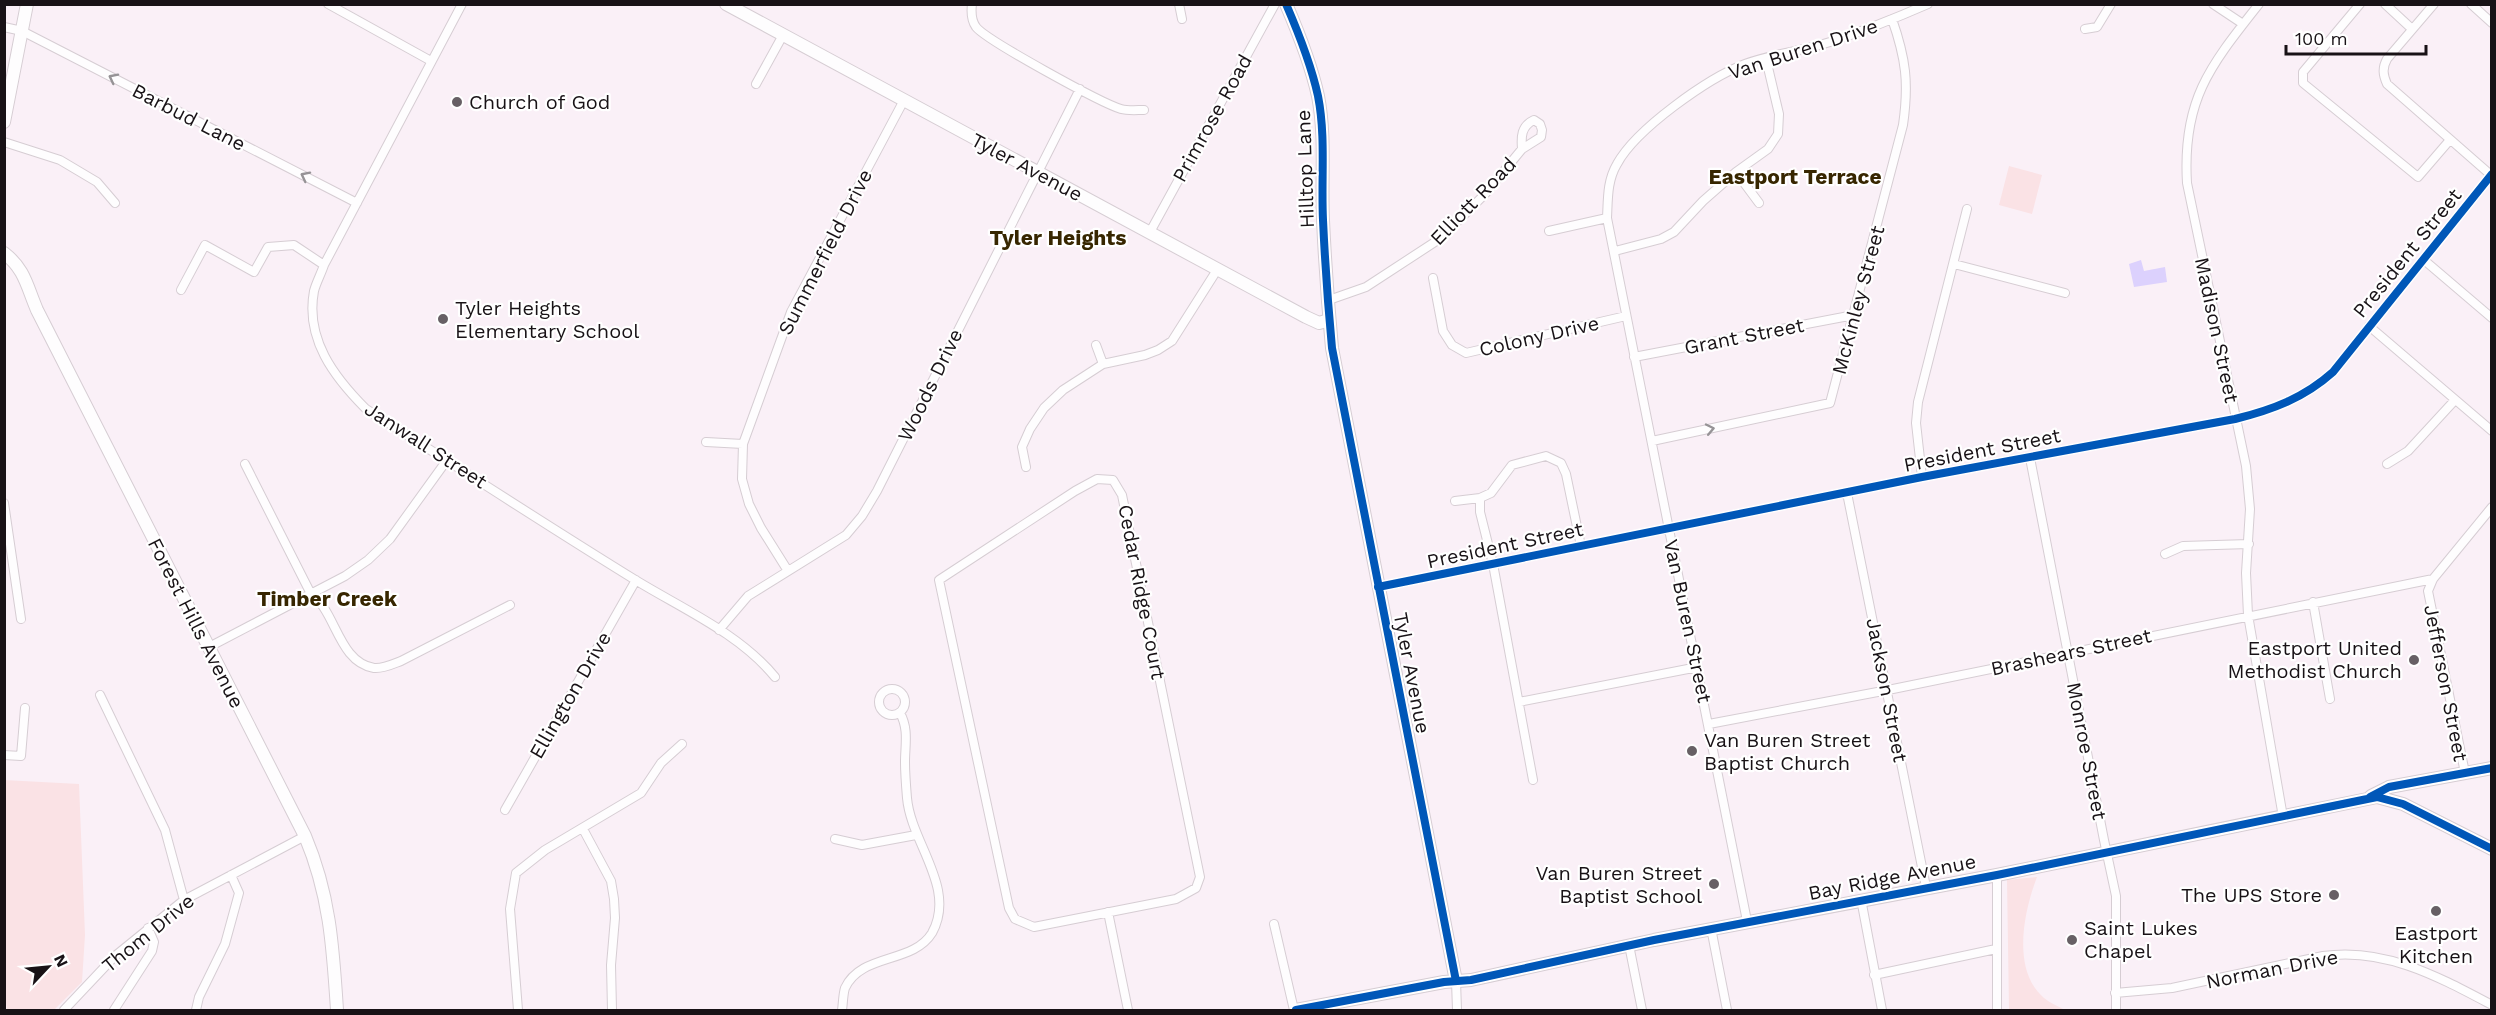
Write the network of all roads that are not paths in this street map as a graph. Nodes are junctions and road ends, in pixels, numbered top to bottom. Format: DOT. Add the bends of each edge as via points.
graph roads {
  1 [pos="27,4"];
  2 [pos="328,4"];
  3 [pos="462,4"];
  4 [pos="726,4"];
  5 [pos="972,4"];
  6 [pos="1179,4"];
  7 [pos="1275,4"];
  8 [pos="1286,4"];
  9 [pos="1928,4"];
  10 [pos="2111,4"];
  11 [pos="2213,4"];
  12 [pos="2259,4"];
  13 [pos="2360,4"];
  14 [pos="2385,4"];
  15 [pos="2433,4"];
  16 [pos="2470,4"];
  17 [pos="1182,18"];
  18 [pos="1892,19"];
  19 [pos="2492,22"];
  20 [pos="2243,24"];
  21 [pos="4,27"];
  22 [pos="2085,29"];
  23 [pos="2412,29"];
  24 [pos="22,31"];
  25 [pos="783,35"];
  26 [pos="1766,59"];
  27 [pos="431,60"];
  28 [pos="756,84"];
  29 [pos="1080,89"];
  30 [pos="903,102"];
  31 [pos="1144,110"];
  32 [pos="4,122"];
  33 [pos="2449,141"];
  34 [pos="4,142"];
  35 [pos="1522,149"];
  36 [pos="1036,172"];
  37 [pos="1736,172"];
  38 [pos="2491,175"];
  39 [pos="115,203"];
  40 [pos="357,203"];
  41 [pos="1759,203"];
  42 [pos="1967,209"];
  43 [pos="1607,218"];
  44 [pos="1549,231"];
  45 [pos="1150,232"];
  46 [pos="1615,251"];
  47 [pos="4,253"];
  48 [pos="2424,260"];
  49 [pos="1954,264"];
  50 [pos="324,265"];
  51 [pos="1217,270"];
  52 [pos="1433,278"];
  53 [pos="181,290"];
  54 [pos="2065,293"];
  55 [pos="1326,301"];
  56 [pos="1854,315"];
  57 [pos="1626,316"];
  58 [pos="2492,318"];
  59 [pos="1329,320"];
  60 [pos="2369,326"];
  61 [pos="1096,345"];
  62 [pos="1634,357"];
  63 [pos="1103,364"];
  64 [pos="2455,400"];
  65 [pos="2235,419"];
  66 [pos="2492,431"];
  67 [pos="1652,441"];
  68 [pos="706,442"];
  69 [pos="743,444"];
  70 [pos="2030,458"];
  71 [pos="447,460"];
  72 [pos="245,464"];
  73 [pos="2387,464"];
  74 [pos="1026,467"];
  75 [pos="1922,477"];
  76 [pos="1847,493"];
  77 [pos="1480,498"];
  78 [pos="1455,501"];
  79 [pos="4,503"];
  80 [pos="2492,507"];
  81 [pos="1669,529"];
  82 [pos="2249,544"];
  83 [pos="1581,546"];
  84 [pos="2165,554"];
  85 [pos="1493,564"];
  86 [pos="788,571"];
  87 [pos="2433,579"];
  88 [pos="636,580"];
  89 [pos="1378,587"];
  90 [pos="311,594"];
  91 [pos="2313,602"];
  92 [pos="510,605"];
  93 [pos="2247,615"];
  94 [pos="21,620"];
  95 [pos="719,630"];
  96 [pos="209,647"];
  97 [pos="2067,653"];
  98 [pos="1698,667"];
  99 [pos="775,677"];
  100 [pos="1888,690"];
  101 [pos="100,695"];
  102 [pos="2330,699"];
  103 [pos="1520,702"];
  104 [pos="25,708"];
  105 [pos="900,713"];
  106 [pos="1709,724"];
  107 [pos="682,744"];
  108 [pos="4,755"];
  109 [pos="2492,768"];
  110 [pos="2465,773"];
  111 [pos="2439,777"];
  112 [pos="1533,780"];
  113 [pos="2366,800"];
  114 [pos="2403,804"];
  115 [pos="505,810"];
  116 [pos="2283,817"];
  117 [pos="583,829"];
  118 [pos="916,835"];
  119 [pos="305,836"];
  120 [pos="835,839"];
  121 [pos="2492,849"];
  122 [pos="2106,852"];
  123 [pos="1997,874"];
  124 [pos="231,875"];
  125 [pos="1926,887"];
  126 [pos="1861,899"];
  127 [pos="184,900"];
  128 [pos="1108,912"];
  129 [pos="1747,921"];
  130 [pos="1274,924"];
  131 [pos="148,928"];
  132 [pos="1711,928"];
  133 [pos="1629,945"];
  134 [pos="1996,950"];
  135 [pos="1874,975"];
  136 [pos="1456,981"];
  137 [pos="2115,993"];
  138 [pos="2492,1005"];
  139 [pos="64,1011"];
  140 [pos="114,1011"];
  141 [pos="196,1011"];
  142 [pos="337,1011"];
  143 [pos="518,1011"];
  144 [pos="612,1011"];
  145 [pos="842,1011"];
  146 [pos="1128,1011"];
  147 [pos="1295,1011"];
  148 [pos="1457,1011"];
  149 [pos="1642,1011"];
  150 [pos="1727,1011"];
  151 [pos="1881,1011"];
  152 [pos="1997,1011"];
  153 [pos="2116,1011"];
  1 -- 24 [label="street"];
  2 -- 27 [label="street"];
  3 -- 27 [label="street, Janwall Street"];
  4 -- 25 [label="street, Tyler Avenue"];
  5 -- 29 [label="street" via="976,27"];
  6 -- 17 [label="street"];
  7 -- 45 [label="street, Primrose Road"];
  8 -- 55 [label="street, Hilltop Lane" via="1307,58 1320,113"];
  9 -- 18 [label="street, Van Buren Drive"];
  10 -- 22 [label="street" via="2097,27"];
  11 -- 20 [label="street"];
  12 -- 20 [label="street, Madison Street"];
  13 -- 33 [label="street" via="2303,72 2303,83 2418,177"];
  14 -- 23 [label="street"];
  15 -- 23 [label="street"];
  16 -- 19 [label="street"];
  18 -- 26 [label="street, Van Buren Drive"];
  18 -- 56 [label="street, McKinley Street" via="1904,55 1907,96"];
  20 -- 65 [label="street, Madison Street" via="2204,79 2185,155 2187,183"];
  21 -- 24 [label="street, Barbud Lane"];
  23 -- 33 [label="street" via="2384,64 2384,78"];
  24 -- 32 [label="street"];
  40 -- 24 [label="street, Barbud Lane, one-way"];
  25 -- 28 [label="street"];
  25 -- 30 [label="street, Tyler Avenue"];
  26 -- 37 [label="street" via="1779,114 1778,134 1768,149"];
  26 -- 43 [label="street, Van Buren Drive" via="1725,72 1671,109 1635,140 1617,164 1608,186"];
  27 -- 40 [label="street, Janwall Street"];
  29 -- 31 [label="street" via="1122,109"];
  29 -- 36 [label="street, Woods Drive"];
  30 -- 36 [label="street, Tyler Avenue"];
  30 -- 69 [label="street, Summerfield Drive" via="791,312"];
  33 -- 38 [label="street"];
  34 -- 39 [label="street" via="60,160 98,182"];
  35 -- 55 [label="street, Elliott Road" via="1441,238 1366,287"];
  36 -- 45 [label="street, Tyler Avenue"];
  36 -- 86 [label="street, Woods Drive" via="862,516 846,535"];
  37 -- 41 [label="street"];
  37 -- 46 [label="street" via="1674,232"];
  38 -- 48 [label="street, President Street"];
  40 -- 50 [label="street, Janwall Street"];
  42 -- 49 [label="street"];
  43 -- 44 [label="street"];
  43 -- 46 [label="street, Van Buren Drive"];
  45 -- 51 [label="street, Tyler Avenue"];
  46 -- 57 [label="street, Van Buren Street"];
  47 -- 96 [label="street, Forest Hills Avenue" via="25,276 37,310"];
  48 -- 58 [label="street"];
  48 -- 60 [label="street, President Street"];
  49 -- 54 [label="street"];
  49 -- 75 [label="street" via="1918,402 1916,423"];
  50 -- 53 [label="street" via="294,245 268,247 254,272 205,245"];
  50 -- 71 [label="street, Janwall Street" via="314,291 313,319 318,345 332,371 366,409"];
  51 -- 59 [label="street, Tyler Avenue" via="1306,317 1319,322"];
  51 -- 63 [label="street" via="1172,341 1145,355"];
  52 -- 57 [label="street, Colony Drive" via="1443,331 1452,345 1466,353"];
  55 -- 59 [label="street, Tyler Avenue"];
  56 -- 62 [label="street, Grant Street"];
  67 -- 56 [label="street, McKinley Street, one-way" via="1830,403"];
  57 -- 62 [label="street, Van Buren Street"];
  59 -- 89 [label="street, Tyler Avenue"];
  60 -- 64 [label="street"];
  60 -- 65 [label="street, President Street" via="2317,387 2281,406"];
  61 -- 63 [label="street"];
  62 -- 67 [label="street, Van Buren Street"];
  63 -- 74 [label="street" via="1063,390 1044,408 1022,447"];
  64 -- 66 [label="street"];
  64 -- 73 [label="street" via="2408,451"];
  65 -- 70 [label="street, President Street"];
  65 -- 82 [label="street, Madison Street" via="2249,486"];
  67 -- 81 [label="street, Van Buren Street"];
  68 -- 69 [label="street"];
  69 -- 86 [label="street, Summerfield Drive" via="742,479 749,504"];
  70 -- 75 [label="street, President Street"];
  70 -- 97 [label="street, Monroe Street"];
  71 -- 88 [label="street, Janwall Street"];
  71 -- 90 [label="street" via="390,539 345,576"];
  72 -- 90 [label="street"];
  75 -- 76 [label="street, President Street"];
  76 -- 81 [label="street, President Street"];
  76 -- 100 [label="street, Jackson Street"];
  77 -- 78 [label="street"];
  77 -- 83 [label="street" via="1491,493 1512,465 1546,456 1561,463"];
  77 -- 85 [label="street"];
  79 -- 94 [label="street"];
  80 -- 87 [label="street, Jefferson Street"];
  81 -- 83 [label="street, President Street"];
  81 -- 98 [label="street, Van Buren Street"];
  82 -- 84 [label="street" via="2182,546"];
  82 -- 93 [label="street, Madison Street"];
  83 -- 85 [label="street, President Street"];
  85 -- 89 [label="street, President Street"];
  85 -- 103 [label="street"];
  86 -- 95 [label="street, Woods Drive" via="748,596"];
  87 -- 91 [label="street, Brashears Street"];
  87 -- 110 [label="street, Jefferson Street" via="2428,591"];
  88 -- 95 [label="street, Janwall Street"];
  88 -- 115 [label="street, Ellington Drive"];
  89 -- 136 [label="street, Tyler Avenue"];
  90 -- 92 [label="street" via="324,608 345,649 374,668 401,661"];
  90 -- 96 [label="street"];
  91 -- 93 [label="street, Brashears Street"];
  91 -- 102 [label="street"];
  93 -- 97 [label="street, Brashears Street"];
  93 -- 116 [label="street, Madison Street"];
  95 -- 99 [label="street, Janwall Street" via="763,662"];
  96 -- 119 [label="street, Forest Hills Avenue"];
  97 -- 100 [label="street, Brashears Street"];
  97 -- 122 [label="street, Monroe Street"];
  98 -- 103 [label="street"];
  98 -- 106 [label="street, Van Buren Street"];
  100 -- 106 [label="street, Brashears Street"];
  100 -- 125 [label="street, Jackson Street"];
  101 -- 127 [label="street" via="165,830"];
  103 -- 112 [label="street"];
  104 -- 108 [label="street" via="21,756"];
  105 -- 118 [label="street" via="906,730 908,802"];
  106 -- 129 [label="street, Van Buren Street"];
  107 -- 117 [label="street" via="661,763 641,793"];
  109 -- 110 [label="street, Bay Ridge Avenue"];
  110 -- 111 [label="street, Bay Ridge Avenue"];
  111 -- 113 [label="street, Bay Ridge Avenue" via="2389,787"];
  111 -- 114 [label="street" via="2409,793"];
  113 -- 114 [label="street" via="2377,797"];
  113 -- 116 [label="street, Bay Ridge Avenue"];
  114 -- 121 [label="street"];
  116 -- 122 [label="street, Bay Ridge Avenue"];
  117 -- 143 [label="street" via="545,850 516,873 510,909"];
  117 -- 144 [label="street" via="611,880 615,918 610,965"];
  118 -- 120 [label="street" via="862,845"];
  118 -- 145 [label="street" via="939,888 940,907 931,933 906,953 878,961 859,972 845,988"];
  119 -- 124 [label="street, Thom Drive"];
  119 -- 142 [label="street, Forest Hills Avenue" via="325,891"];
  122 -- 123 [label="street, Bay Ridge Avenue"];
  122 -- 137 [label="street, Monroe Street" via="2116,896"];
  123 -- 125 [label="street, Bay Ridge Avenue"];
  123 -- 134 [label="street"];
  124 -- 127 [label="street, Thom Drive"];
  124 -- 141 [label="street" via="239,893 225,944"];
  125 -- 126 [label="street, Bay Ridge Avenue"];
  126 -- 129 [label="street, Bay Ridge Avenue"];
  126 -- 135 [label="street"];
  127 -- 131 [label="street, Thom Drive"];
  128 -- 128 [label="street, Cedar Ridge Court" via="1176,899 1196,888 1200,877 1122,495 1113,480 1097,479 939,580 1009,908 1015,919 1034,927"];
  128 -- 146 [label="street"];
  129 -- 132 [label="street, Bay Ridge Avenue"];
  130 -- 147 [label="street"];
  131 -- 139 [label="street, Thom Drive" via="115,956"];
  131 -- 140 [label="street" via="154,942 152,951"];
  132 -- 133 [label="street, Bay Ridge Avenue"];
  132 -- 150 [label="street"];
  133 -- 136 [label="street, Bay Ridge Avenue"];
  133 -- 149 [label="street"];
  134 -- 135 [label="street"];
  134 -- 152 [label="street"];
  135 -- 151 [label="street"];
  136 -- 147 [label="street, Bay Ridge Avenue"];
  136 -- 148 [label="street, Tyler Avenue"];
  137 -- 138 [label="street, Norman Drive" via="2172,988 2349,954 2377,956 2413,967"];
  137 -- 153 [label="street, Monroe Street"];
}
